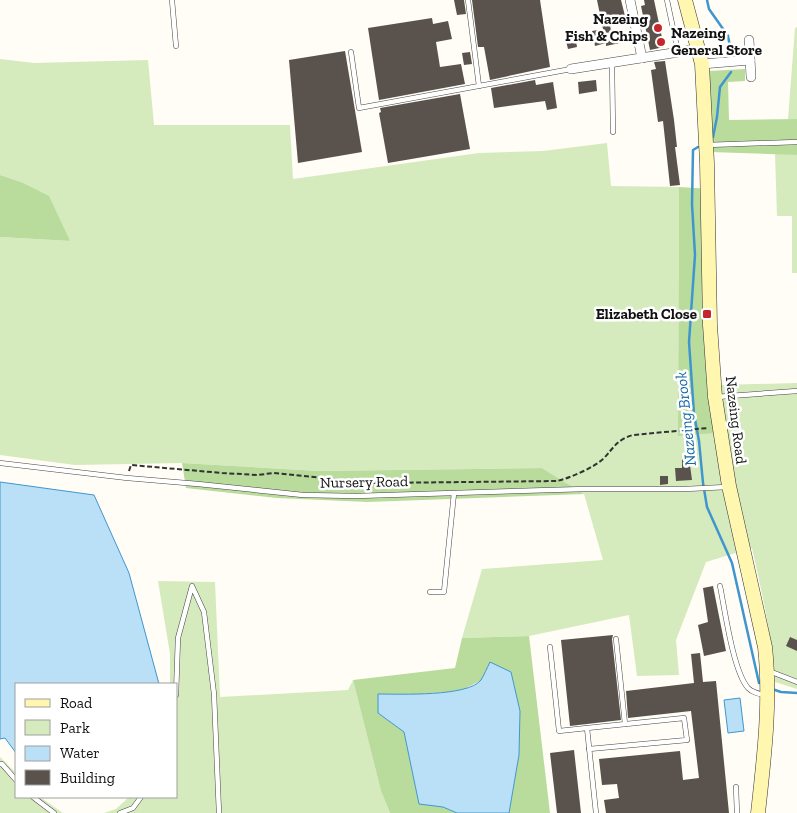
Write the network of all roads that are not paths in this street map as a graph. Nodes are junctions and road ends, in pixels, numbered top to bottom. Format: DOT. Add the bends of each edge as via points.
graph roads {
  1 [pos="172,0"];
  2 [pos="468,0"];
  3 [pos="630,0"];
  4 [pos="666,0"];
  5 [pos="685,0"];
  6 [pos="749,40"];
  7 [pos="176,46"];
  8 [pos="698,49"];
  9 [pos="350,52"];
  10 [pos="679,53"];
  11 [pos="642,58"];
  12 [pos="750,60"];
  13 [pos="612,61"];
  14 [pos="702,64"];
  15 [pos="571,69"];
  16 [pos="751,77"];
  17 [pos="479,86"];
  18 [pos="613,132"];
  19 [pos="797,142"];
  20 [pos="706,145"];
  21 [pos="797,391"];
  22 [pos="715,397"];
  23 [pos="0,463"];
  24 [pos="729,486"];
  25 [pos="454,493"];
  26 [pos="720,586"];
  27 [pos="430,592"];
  28 [pos="616,640"];
  29 [pos="550,647"];
  30 [pos="767,671"];
  31 [pos="797,682"];
  32 [pos="176,683"];
  33 [pos="767,695"];
  34 [pos="626,724"];
  35 [pos="587,728"];
  36 [pos="589,750"];
  37 [pos="0,764"];
  38 [pos="15,779"];
  39 [pos="736,787"];
  40 [pos="34,798"];
  41 [pos="140,798"];
  42 [pos="54,813"];
  43 [pos="120,813"];
  44 [pos="219,813"];
  45 [pos="596,813"];
  46 [pos="737,813"];
  47 [pos="758,813"];
  1 -- 7 [label="lane"];
  2 -- 17 [label="lane"];
  3 -- 11 [label="street"];
  4 -- 10 [label="lane"];
  5 -- 8 [label="main road, Nazeing Road"];
  6 -- 12 [label="street"];
  8 -- 10 [label="street"];
  8 -- 14 [label="main road, Nazeing Road"];
  9 -- 17 [label="lane" via="359,108"];
  10 -- 11 [label="street"];
  11 -- 13 [label="street"];
  12 -- 14 [label="street"];
  12 -- 16 [label="street"];
  13 -- 15 [label="street"];
  13 -- 18 [label="lane"];
  14 -- 20 [label="main road, Nazeing Road"];
  15 -- 17 [label="lane"];
  19 -- 20 [label="lane"];
  20 -- 22 [label="main road, Nazeing Road"];
  21 -- 22 [label="lane"];
  22 -- 24 [label="main road, Nazeing Road"];
  23 -- 25 [label="lane, Nursery Road" via="302,495"];
  24 -- 25 [label="lane, Nursery Road"];
  24 -- 30 [label="main road, Nazeing Road" via="763,638"];
  25 -- 27 [label="lane" via="444,592"];
  26 -- 33 [label="lane" via="736,662 744,682 752,691"];
  28 -- 34 [label="lane"];
  29 -- 35 [label="lane" via="559,731"];
  30 -- 31 [label="lane"];
  30 -- 33 [label="main road, Nazeing Road"];
  32 -- 44 [label="lane" via="178,638 192,586 206,621 214,694"];
  33 -- 47 [label="main road, Nazeing Road"];
  34 -- 35 [label="lane"];
  34 -- 36 [label="lane" via="684,718 687,740"];
  35 -- 36 [label="lane"];
  36 -- 45 [label="lane"];
  37 -- 38 [label="lane"];
  39 -- 46 [label="lane"];
  40 -- 42 [label="lane"];
  41 -- 43 [label="lane" via="133,808"];
}
